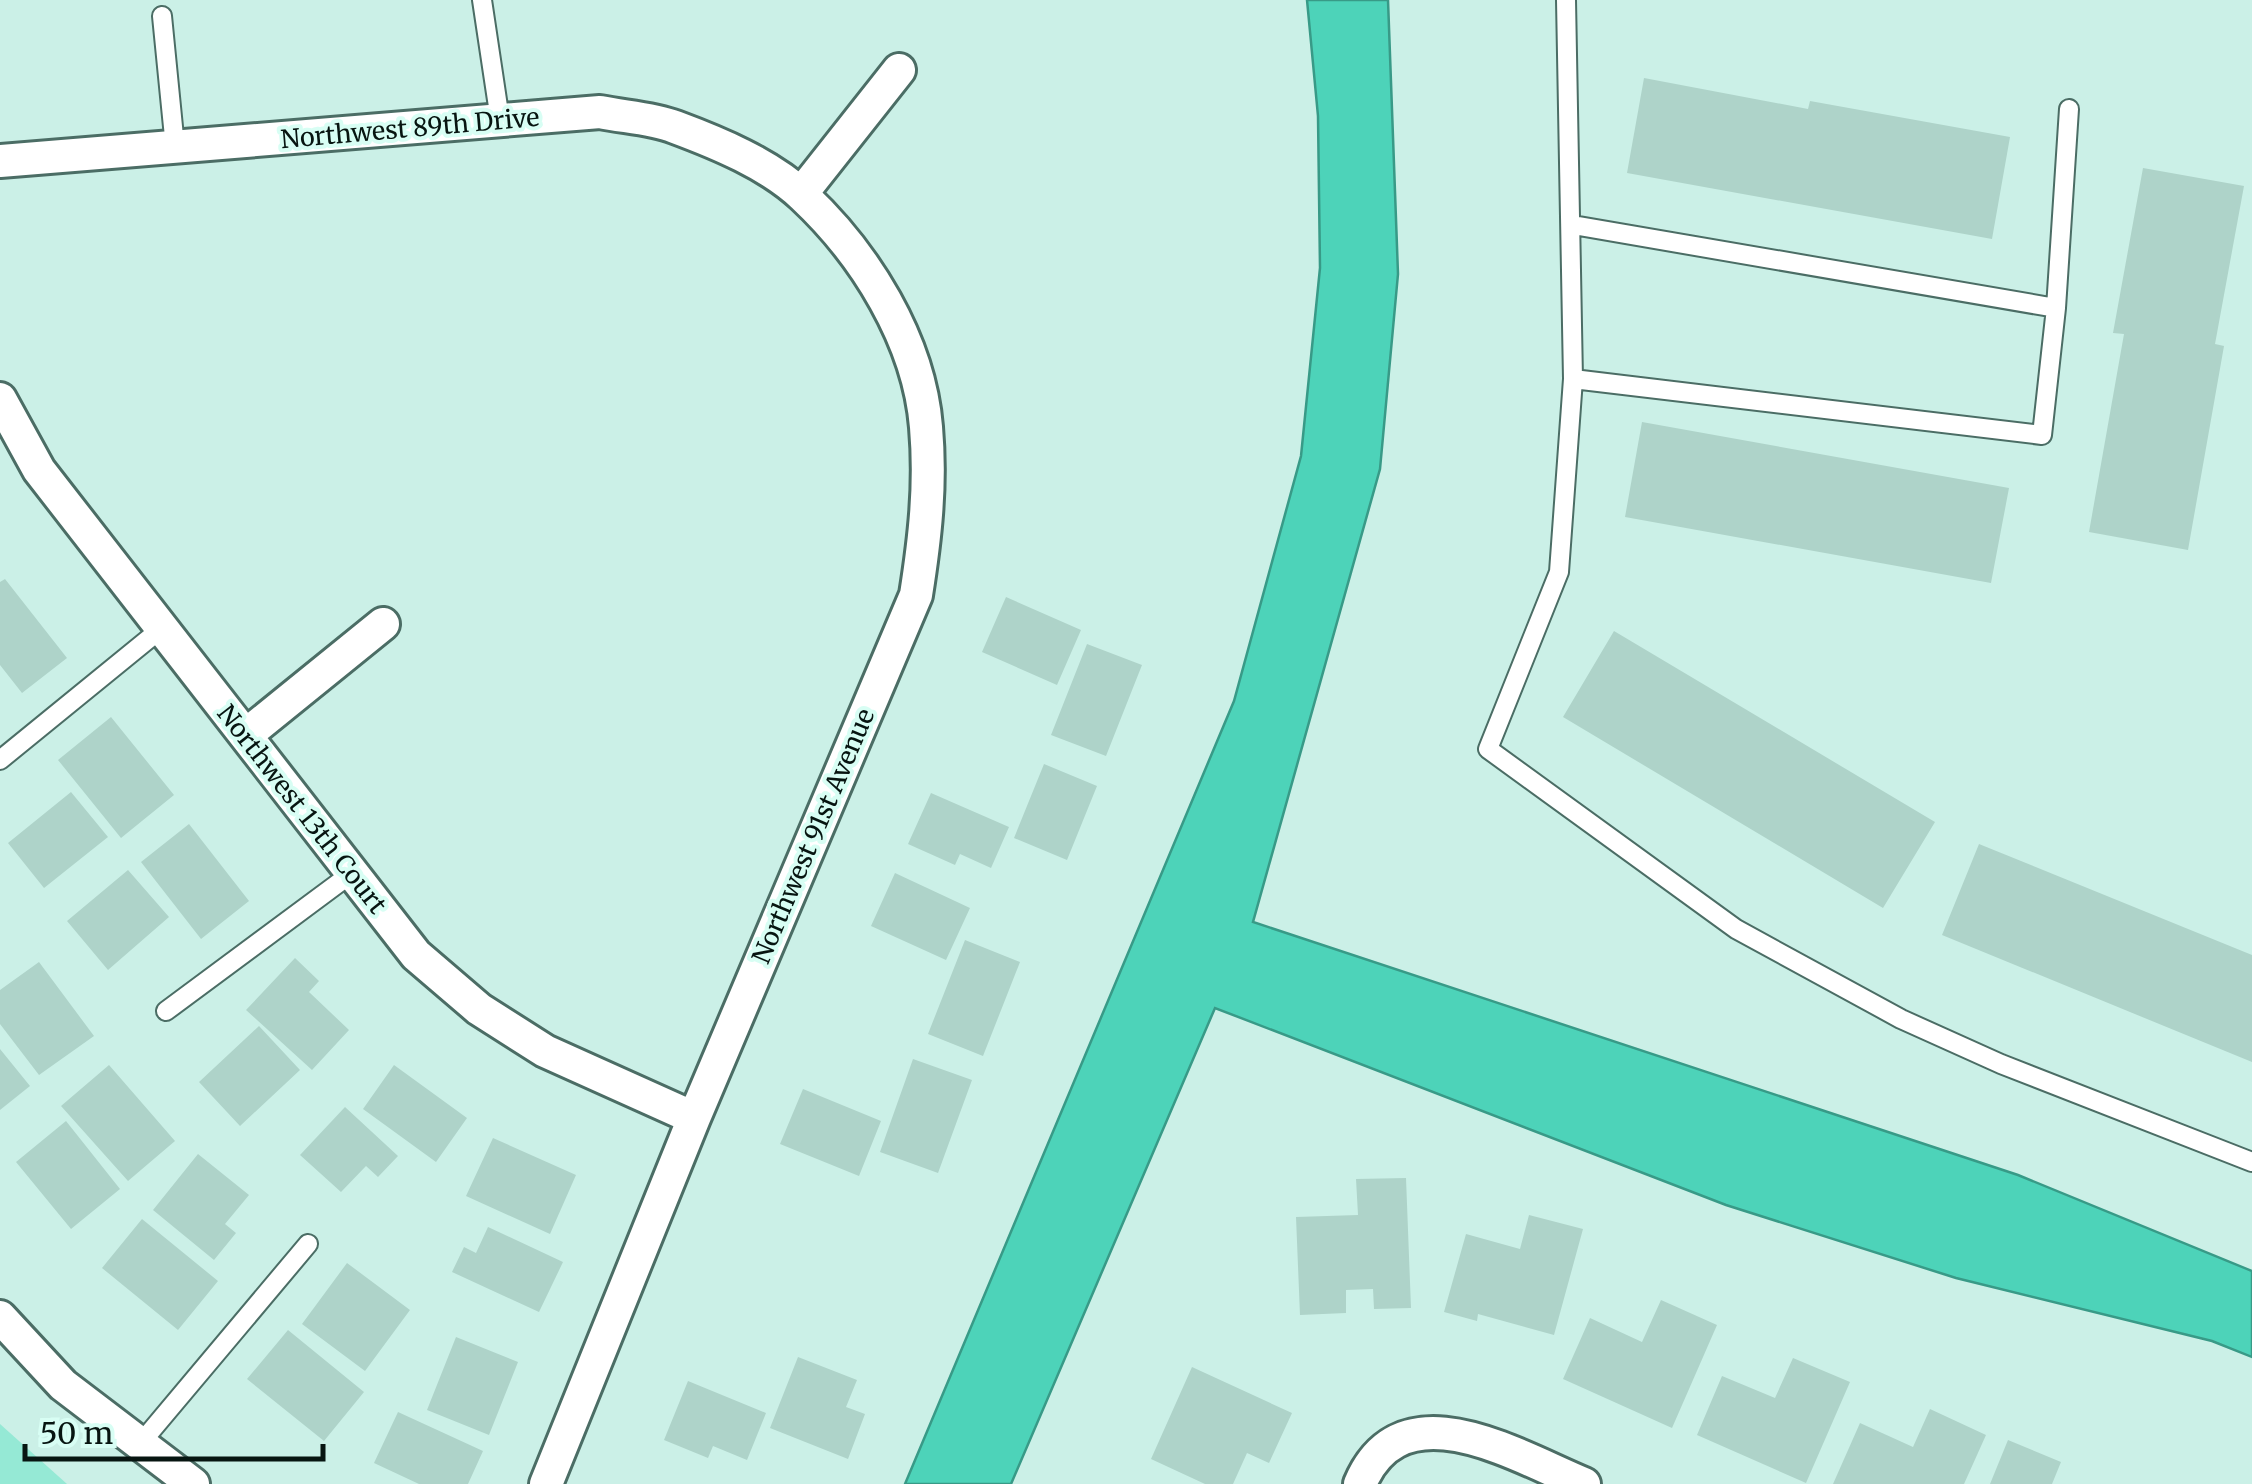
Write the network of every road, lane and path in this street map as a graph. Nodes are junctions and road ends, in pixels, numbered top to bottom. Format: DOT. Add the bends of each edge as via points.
graph roads {
  1 [pos="482,0"];
  2 [pos="1566,0"];
  3 [pos="162,16"];
  4 [pos="899,70"];
  5 [pos="2069,109"];
  6 [pos="500,120"];
  7 [pos="176,147"];
  8 [pos="0,161"];
  9 [pos="802,194"];
  10 [pos="1572,225"];
  11 [pos="2056,308"];
  12 [pos="1573,379"];
  13 [pos="0,400"];
  14 [pos="383,624"];
  15 [pos="162,628"];
  16 [pos="246,736"];
  17 [pos="0,760"];
  18 [pos="352,873"];
  19 [pos="166,1012"];
  20 [pos="694,1118"];
  21 [pos="2252,1162"];
  22 [pos="308,1244"];
  23 [pos="0,1317"];
  24 [pos="140,1444"];
  25 [pos="187,1480"];
  26 [pos="546,1484"];
  27 [pos="1360,1484"];
  28 [pos="1584,1484"];
  1 -- 6 [label="lane"];
  2 -- 10 [label="lane"];
  3 -- 7 [label="lane"];
  4 -- 9 [label="street"];
  5 -- 11 [label="lane"];
  6 -- 7 [label="street, Northwest 89th Drive"];
  6 -- 9 [label="street, Northwest 89th Drive" via="600,112 671,125 736,152"];
  7 -- 8 [label="street, Northwest 89th Drive"];
  9 -- 20 [label="street, Northwest 91st Avenue" via="871,275 907,346 926,423 929,514 916,595"];
  10 -- 11 [label="lane"];
  10 -- 12 [label="lane"];
  11 -- 12 [label="lane" via="2042,435"];
  12 -- 21 [label="lane" via="1558,572 1488,749 1736,929 1884,1010 2001,1064"];
  13 -- 15 [label="street, Northwest 13th Court" via="39,470"];
  14 -- 16 [label="street"];
  15 -- 16 [label="street, Northwest 13th Court"];
  15 -- 17 [label="lane"];
  16 -- 18 [label="street, Northwest 13th Court"];
  18 -- 19 [label="lane"];
  18 -- 20 [label="street, Northwest 13th Court" via="416,955 479,1010 545,1051"];
  20 -- 26 [label="street, Northwest 91st Avenue"];
  22 -- 24 [label="lane"];
  23 -- 24 [label="street" via="63,1385"];
  24 -- 25 [label="street"];
  27 -- 28 [label="street" via="1369,1463 1410,1432 1462,1434"];
}
